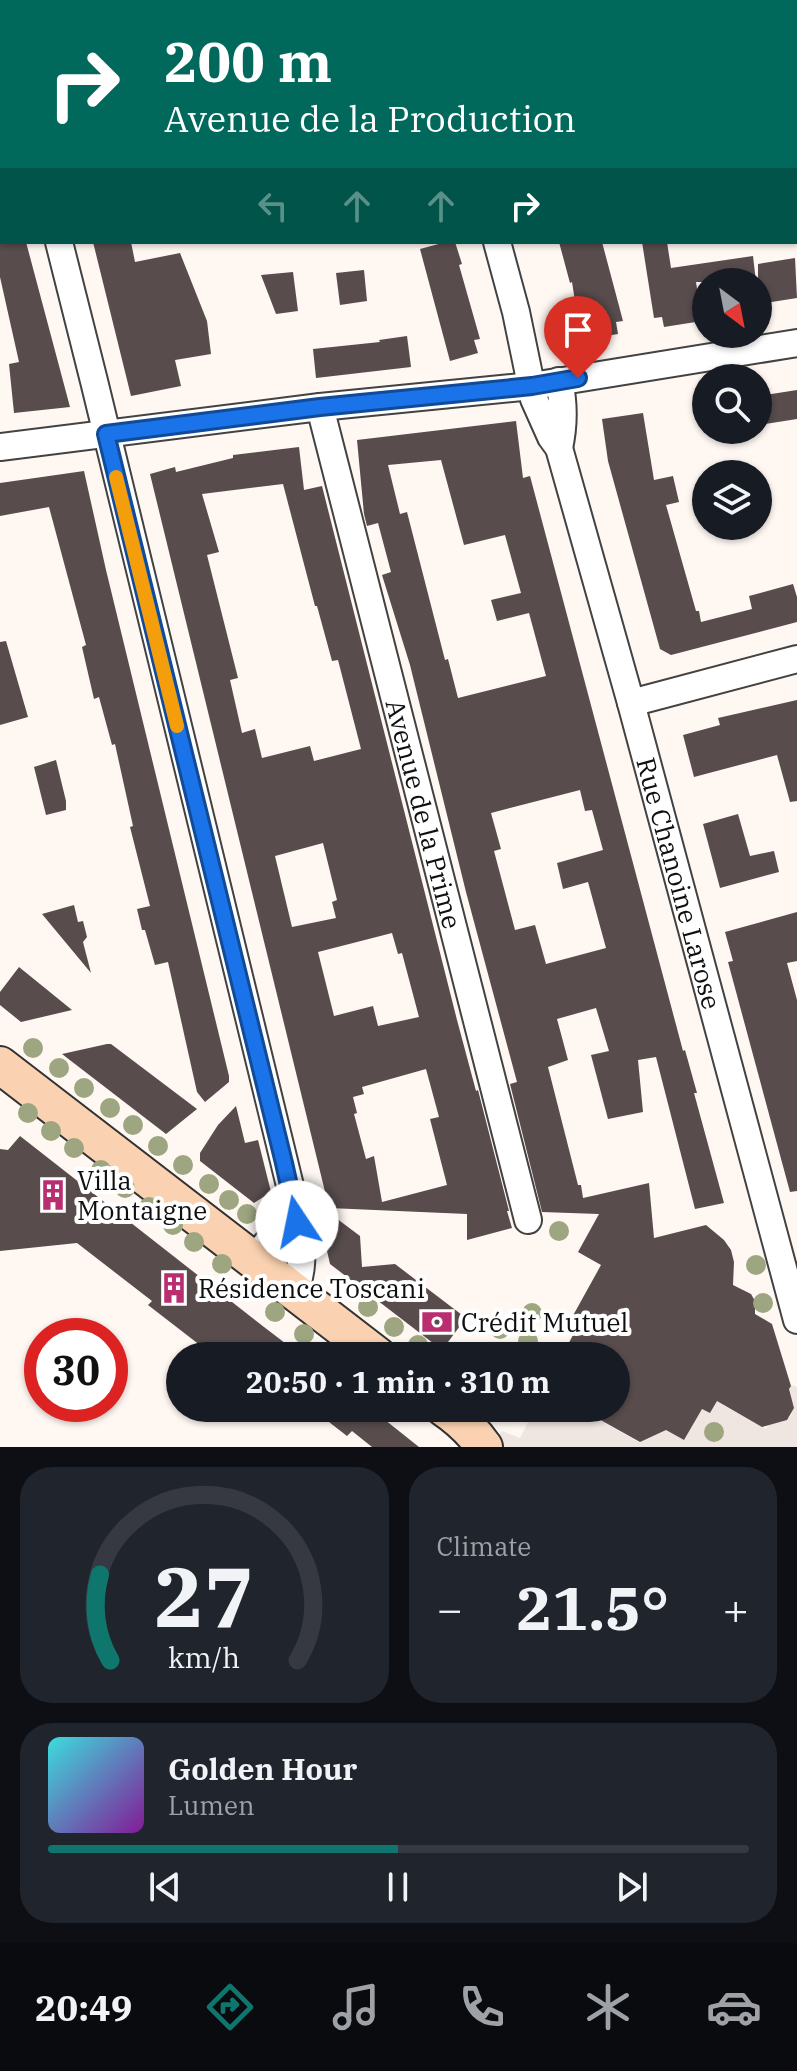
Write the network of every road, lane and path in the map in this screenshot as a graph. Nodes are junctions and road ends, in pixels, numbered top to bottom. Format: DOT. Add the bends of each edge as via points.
graph roads {
  1 [pos="59,244"];
  2 [pos="498,244"];
  3 [pos="797,343"];
  4 [pos="559,381"];
  5 [pos="532,386"];
  6 [pos="320,407"];
  7 [pos="106,434"];
  8 [pos="0,447"];
  9 [pos="559,448"];
  10 [pos="797,659"];
  11 [pos="631,703"];
  12 [pos="0,1065"];
  13 [pos="292,1194"];
  14 [pos="528,1220"];
  15 [pos="253,1260"];
  16 [pos="295,1292"];
  17 [pos="797,1320"];
  18 [pos="360,1342"];
  19 [pos="444,1422"];
  20 [pos="463,1422"];
  21 [pos="455,1447"];
  22 [pos="484,1447"];
  1 -- 7 [label="street"];
  2 -- 5 [label="street, Rue Chanoine Larose"];
  3 -- 4 [label="street"];
  4 -- 5 [label="street"];
  4 -- 9 [label="street, Rue Chanoine Larose"];
  5 -- 6 [label="street"];
  5 -- 9 [label="street, Rue Chanoine Larose"];
  6 -- 7 [label="street"];
  6 -- 14 [label="street, Avenue de la Prime"];
  7 -- 8 [label="street"];
  7 -- 13 [label="street"];
  9 -- 11 [label="street, Rue Chanoine Larose"];
  10 -- 11 [label="street"];
  11 -- 17 [label="street, Rue Chanoine Larose"];
  12 -- 15 [label="main road"];
  13 -- 15 [label="street" via="277,1232"];
  13 -- 16 [label="street" via="303,1263"];
  15 -- 16 [label="main road"];
  16 -- 18 [label="main road"];
  19 -- 21 [label="main road"];
  20 -- 22 [label="main road"];
}
